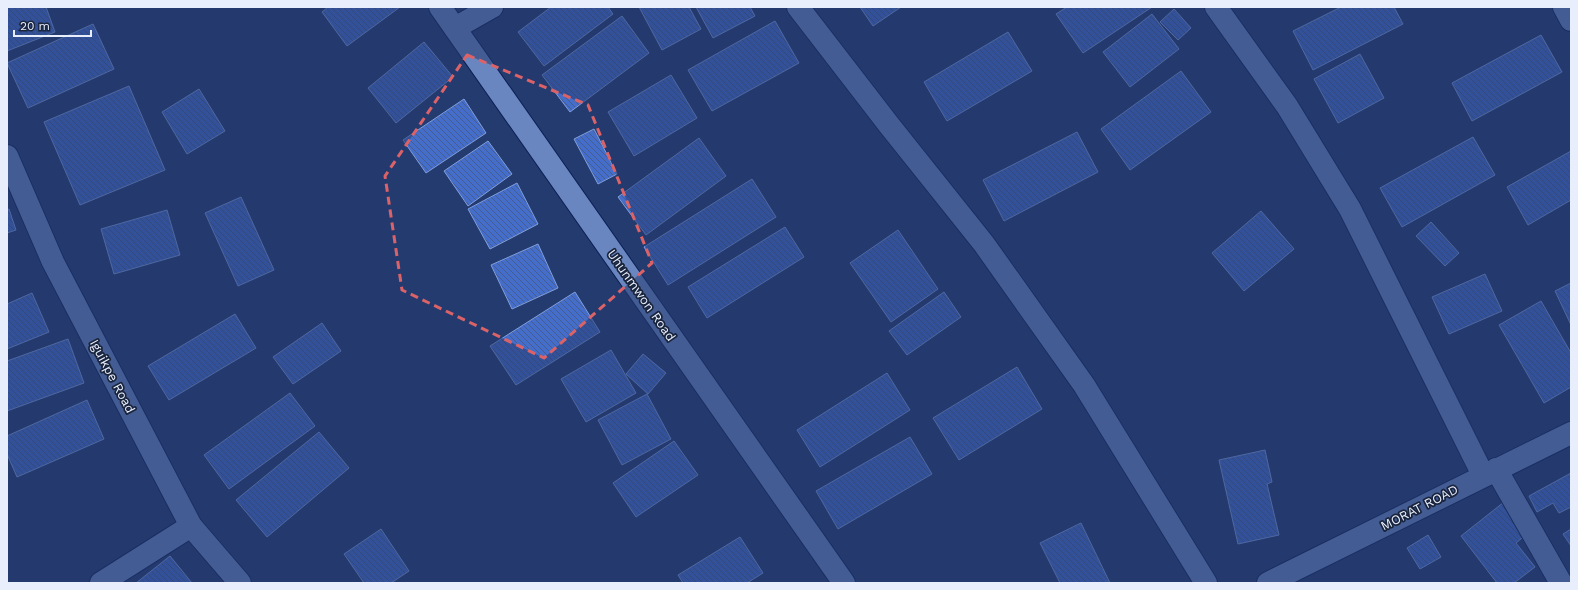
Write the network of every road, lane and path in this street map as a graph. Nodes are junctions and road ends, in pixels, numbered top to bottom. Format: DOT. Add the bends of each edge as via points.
graph roads {
  1 [pos="440,7"];
  2 [pos="492,7"];
  3 [pos="798,7"];
  4 [pos="1216,7"];
  5 [pos="1564,7"];
  6 [pos="1571,20"];
  7 [pos="455,28"];
  8 [pos="7,156"];
  9 [pos="1571,432"];
  10 [pos="1489,472"];
  11 [pos="191,526"];
  12 [pos="101,583"];
  13 [pos="240,583"];
  14 [pos="844,583"];
  15 [pos="1206,583"];
  16 [pos="1268,583"];
  17 [pos="1561,583"];
  1 -- 7 [label="street, Uhunmwon Road"];
  2 -- 7 [label="street"];
  3 -- 15 [label="street" via="984,244 1080,378"];
  4 -- 10 [label="street" via="1286,106 1350,209"];
  5 -- 6 [label="street"];
  7 -- 14 [label="street, Uhunmwon Road"];
  8 -- 11 [label="street, Iguikpe Road" via="53,262"];
  9 -- 10 [label="street, MORAT ROAD"];
  10 -- 16 [label="street, MORAT ROAD"];
  10 -- 17 [label="street"];
  11 -- 12 [label="street"];
  11 -- 13 [label="street, Iguikpe Road"];
}
